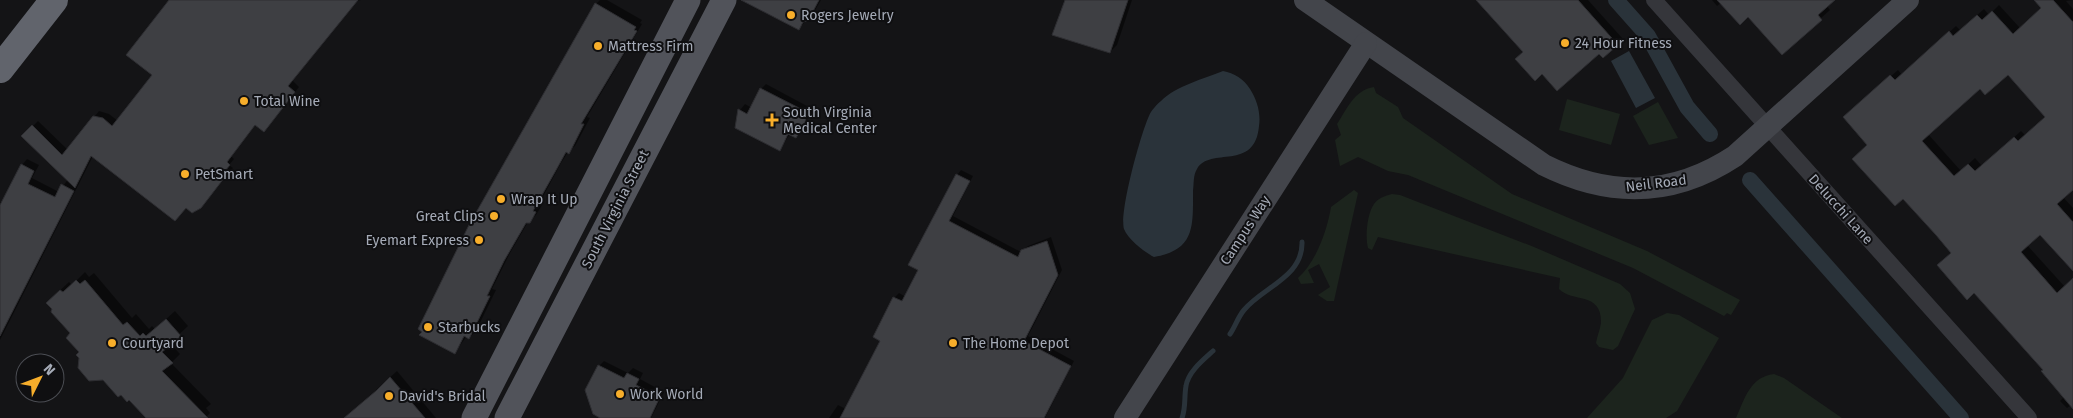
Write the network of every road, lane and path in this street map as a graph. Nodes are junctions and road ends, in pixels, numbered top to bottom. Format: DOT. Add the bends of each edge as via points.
graph roads {
  1 [pos="54,0"];
  2 [pos="688,0"];
  3 [pos="724,0"];
  4 [pos="1305,0"];
  5 [pos="1654,0"];
  6 [pos="1908,0"];
  7 [pos="1366,42"];
  8 [pos="0,69"];
  9 [pos="1767,127"];
  10 [pos="479,409"];
  11 [pos="511,417"];
  12 [pos="1125,418"];
  13 [pos="2029,418"];
  1 -- 8 [label="highway"];
  2 -- 10 [label="main road"];
  3 -- 11 [label="main road, South Virginia Street"];
  4 -- 7 [label="street, Neil Road"];
  5 -- 9 [label="street, Delucchi Lane"];
  6 -- 9 [label="street, Neil Road"];
  7 -- 9 [label="street, Neil Road" via="1521,151 1588,184 1634,188 1686,181 1735,156"];
  7 -- 12 [label="street, Campus Way"];
  9 -- 13 [label="street, Delucchi Lane"];
  10 -- 11 [label="street"];
}
